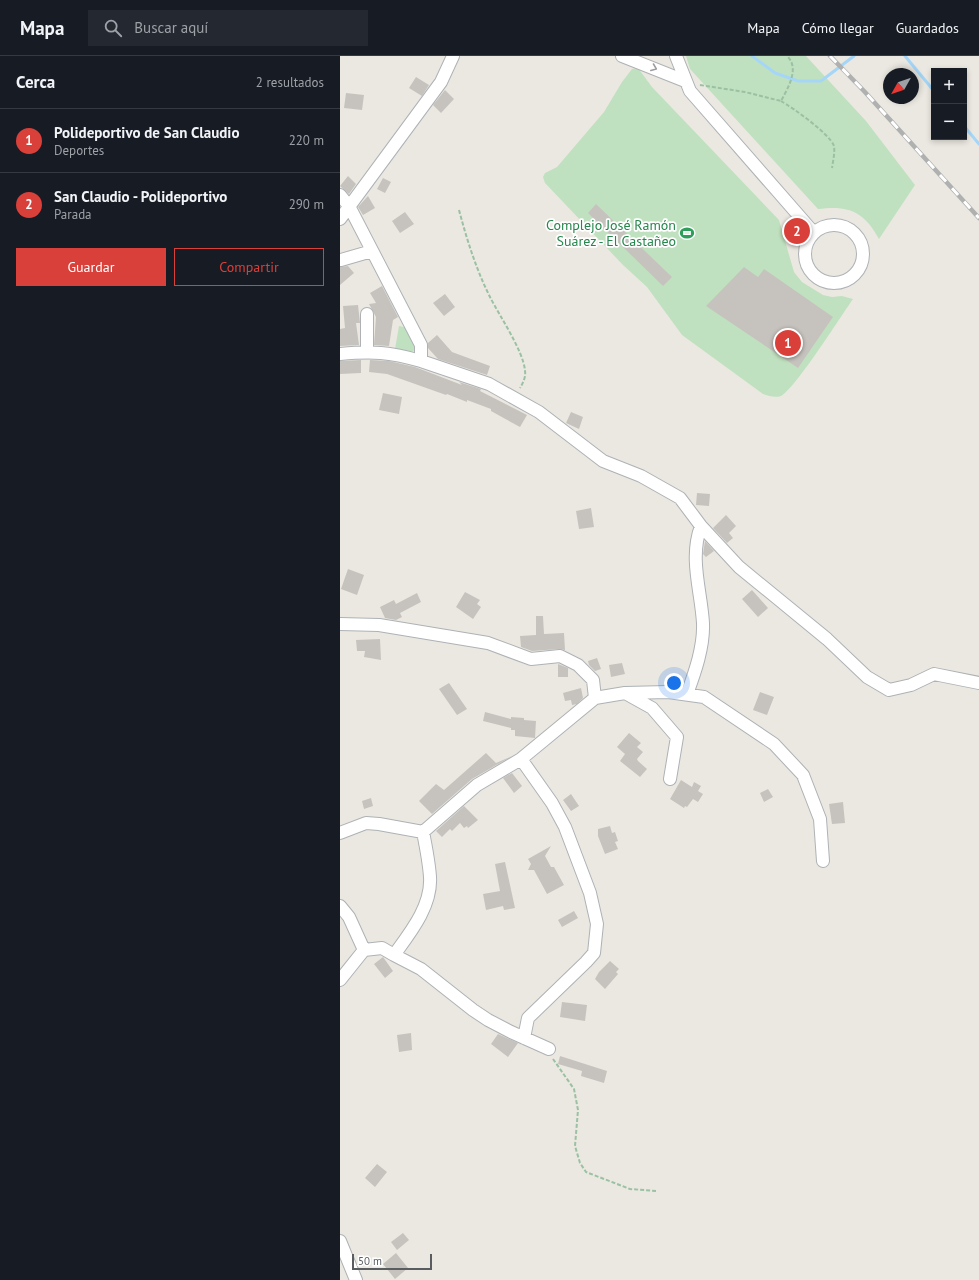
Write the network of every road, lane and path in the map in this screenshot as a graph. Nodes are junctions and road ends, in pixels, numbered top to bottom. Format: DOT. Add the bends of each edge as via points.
graph roads {
  1 [pos="453,56"];
  2 [pos="622,56"];
  3 [pos="676,56"];
  4 [pos="787,56"];
  5 [pos="685,81"];
  6 [pos="781,101"];
  7 [pos="832,168"];
  8 [pos="340,195"];
  9 [pos="349,206"];
  10 [pos="459,210"];
  11 [pos="340,219"];
  12 [pos="814,232"];
  13 [pos="372,251"];
  14 [pos="341,260"];
  15 [pos="367,314"];
  16 [pos="367,351"];
  17 [pos="340,354"];
  18 [pos="421,361"];
  19 [pos="514,398"];
  20 [pos="701,526"];
  21 [pos="340,624"];
  22 [pos="979,683"];
  23 [pos="625,693"];
  24 [pos="687,694"];
  25 [pos="595,698"];
  26 [pos="521,759"];
  27 [pos="670,779"];
  28 [pos="423,832"];
  29 [pos="340,833"];
  30 [pos="823,861"];
  31 [pos="340,906"];
  32 [pos="364,950"];
  33 [pos="394,955"];
  34 [pos="340,980"];
  35 [pos="524,1038"];
  36 [pos="549,1049"];
  37 [pos="656,1191"];
  38 [pos="340,1241"];
  39 [pos="356,1280"];
  1 -- 9 [label="street" via="441,82"];
  2 -- 5 [label="street, one-way"];
  3 -- 5 [label="street"];
  4 -- 6 [label="path" via="793,69"];
  5 -- 6 [label="path"];
  5 -- 12 [label="street" via="690,91"];
  6 -- 7 [label="path" via="812,123 832,142"];
  8 -- 9 [label="street"];
  9 -- 11 [label="street"];
  9 -- 13 [label="street"];
  10 -- 19 [label="path" via="477,267 515,344 525,371 524,381"];
  12 -- 12 [label="street" via="805,255 813,272 830,283 847,280 858,272 864,259 864,252 857,237 850,230 833,225"];
  13 -- 14 [label="street"];
  13 -- 18 [label="street" via="421,345"];
  15 -- 16 [label="street"];
  16 -- 17 [label="street"];
  16 -- 18 [label="street" via="391,353"];
  18 -- 19 [label="street" via="489,384"];
  19 -- 20 [label="street" via="539,412 603,461 641,476 680,498"];
  20 -- 22 [label="street" via="739,567 827,639 867,676 889,690 911,685 934,674"];
  20 -- 24 [label="street" via="696,538 695,553 703,623 702,638 699,657"];
  21 -- 25 [label="street" via="379,625 488,643 531,659 560,656 578,665 593,680"];
  23 -- 24 [label="street"];
  23 -- 25 [label="street"];
  23 -- 27 [label="street" via="652,708 677,737"];
  24 -- 30 [label="street" via="704,697 774,744 803,775 820,820"];
  25 -- 26 [label="street"];
  26 -- 28 [label="street" via="477,785"];
  26 -- 35 [label="street" via="552,803 565,827 590,893 597,924 594,953 528,1018"];
  28 -- 29 [label="street" via="366,823"];
  28 -- 33 [label="street" via="430,879 426,904 408,937"];
  31 -- 32 [label="street" via="349,917"];
  32 -- 33 [label="street" via="382,948"];
  32 -- 34 [label="street"];
  33 -- 35 [label="street" via="421,969 473,1010"];
  35 -- 36 [label="street"];
  36 -- 37 [label="path" via="574,1089 578,1110 575,1146 580,1163 586,1172 630,1189"];
  38 -- 39 [label="street"];
}
